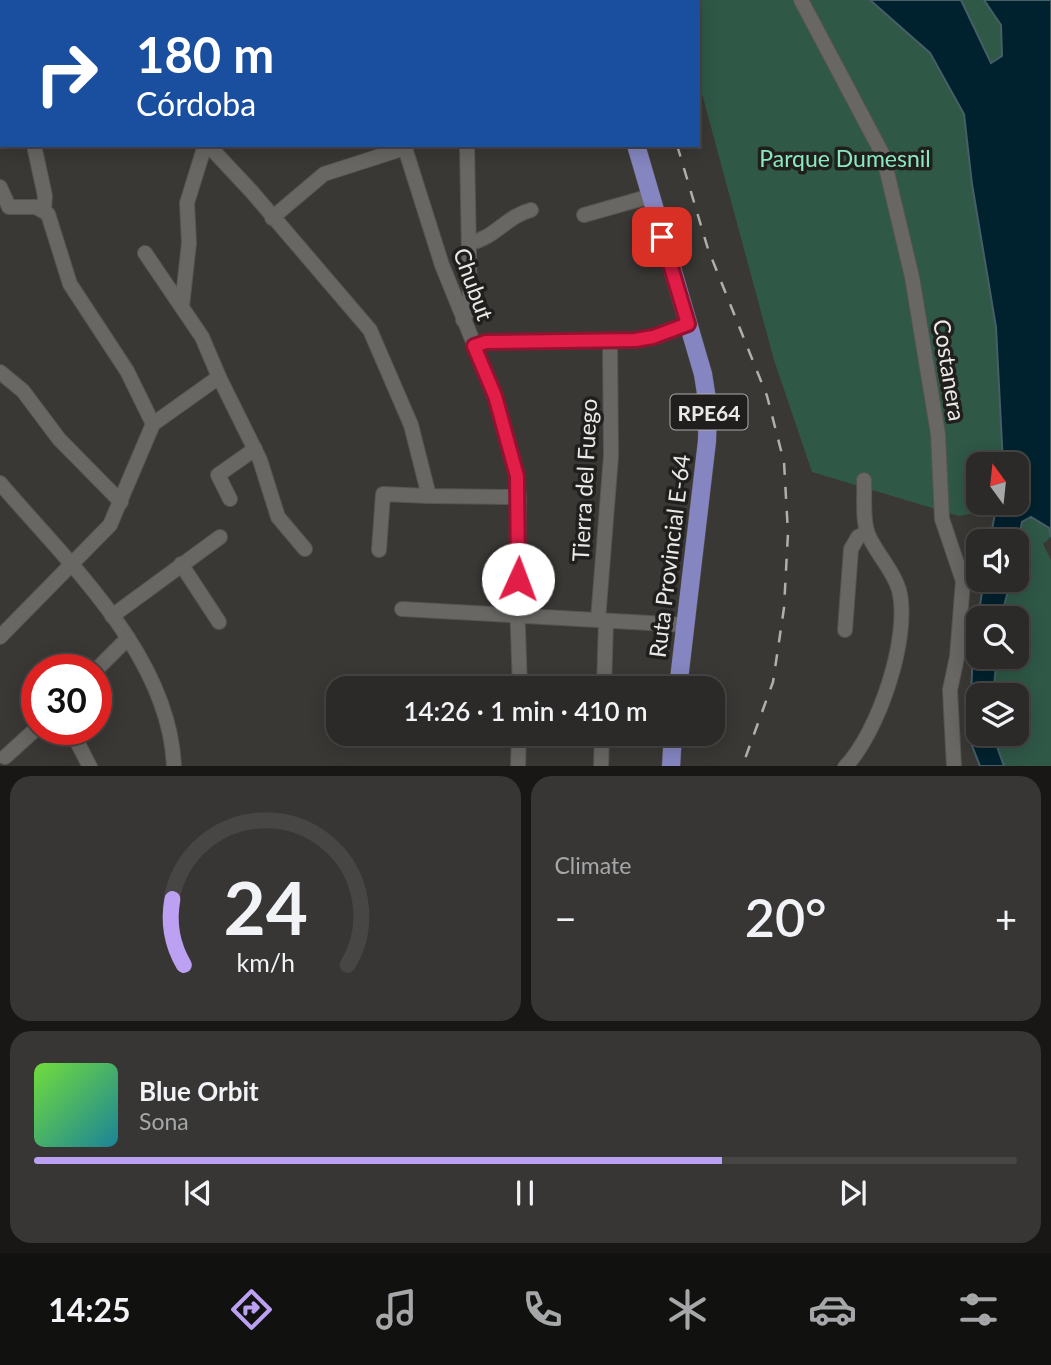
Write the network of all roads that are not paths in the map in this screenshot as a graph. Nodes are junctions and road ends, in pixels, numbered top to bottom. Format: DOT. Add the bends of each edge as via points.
graph roads {
  1 [pos="802,0"];
  2 [pos="205,147"];
  3 [pos="208,147"];
  4 [pos="405,147"];
  5 [pos="467,147"];
  6 [pos="637,147"];
  7 [pos="36,149"];
  8 [pos="0,187"];
  9 [pos="650,196"];
  10 [pos="44,209"];
  11 [pos="531,210"];
  12 [pos="584,215"];
  13 [pos="272,218"];
  14 [pos="470,243"];
  15 [pos="145,253"];
  16 [pos="183,306"];
  17 [pos="463,320"];
  18 [pos="688,324"];
  19 [pos="610,342"];
  20 [pos="474,346"];
  21 [pos="0,372"];
  22 [pos="219,377"];
  23 [pos="153,424"];
  24 [pos="255,449"];
  25 [pos="864,480"];
  26 [pos="0,483"];
  27 [pos="429,496"];
  28 [pos="519,498"];
  29 [pos="229,499"];
  30 [pos="121,502"];
  31 [pos="867,533"];
  32 [pos="220,537"];
  33 [pos="305,549"];
  34 [pos="379,550"];
  35 [pos="181,564"];
  36 [pos="71,566"];
  37 [pos="402,609"];
  38 [pos="112,616"];
  39 [pos="518,616"];
  40 [pos="602,620"];
  41 [pos="219,622"];
  42 [pos="685,625"];
  43 [pos="845,630"];
  44 [pos="0,638"];
  45 [pos="128,638"];
  46 [pos="112,654"];
  47 [pos="520,676"];
  48 [pos="604,676"];
  49 [pos="679,676"];
  50 [pos="21,743"];
  51 [pos="79,745"];
  52 [pos="519,746"];
  53 [pos="602,746"];
  54 [pos="672,746"];
  55 [pos="6,758"];
  56 [pos="855,760"];
  57 [pos="90,766"];
  58 [pos="174,766"];
  59 [pos="518,766"];
  60 [pos="601,766"];
  61 [pos="671,766"];
  62 [pos="845,766"];
  63 [pos="954,766"];
  1 -- 63 [label="street, Costanera" via="883,155 912,277 938,434 942,519 964,590 950,690"];
  2 -- 16 [label="street" via="187,203 190,243"];
  3 -- 13 [label="street"];
  4 -- 13 [label="street" via="324,174"];
  4 -- 17 [label="street, Chubut"];
  5 -- 14 [label="street"];
  6 -- 9 [label="main road, Ruta Provincial E-64 / RPE64"];
  7 -- 10 [label="street" via="46,196"];
  8 -- 10 [label="street" via="9,207"];
  9 -- 12 [label="street"];
  9 -- 18 [label="main road, Ruta Provincial E-64 / RPE64"];
  10 -- 23 [label="street" via="70,284 127,371"];
  11 -- 14 [label="street" via="485,240"];
  13 -- 27 [label="street" via="373,336 411,425"];
  14 -- 17 [label="street" via="470,307"];
  15 -- 16 [label="street"];
  16 -- 22 [label="street"];
  17 -- 20 [label="street, Chubut"];
  18 -- 19 [label="street" via="645,339"];
  18 -- 42 [label="main road, Ruta Provincial E-64 / RPE64" via="706,387 709,421"];
  19 -- 20 [label="street" via="486,342"];
  19 -- 40 [label="street, Tierra del Fuego" via="611,456"];
  20 -- 28 [label="street, Chubut" via="507,436"];
  21 -- 30 [label="street"];
  22 -- 23 [label="street"];
  22 -- 24 [label="street"];
  23 -- 30 [label="street"];
  24 -- 29 [label="street" via="218,475"];
  24 -- 33 [label="street" via="278,517"];
  25 -- 31 [label="street"];
  26 -- 36 [label="street"];
  27 -- 28 [label="street"];
  27 -- 34 [label="street" via="383,494"];
  28 -- 39 [label="street, Chubut"];
  30 -- 36 [label="street" via="101,537"];
  31 -- 43 [label="street" via="858,537 851,549"];
  31 -- 56 [label="street" via="894,578 901,616 887,690"];
  32 -- 35 [label="street"];
  35 -- 38 [label="street"];
  35 -- 41 [label="street"];
  36 -- 38 [label="street"];
  36 -- 44 [label="street"];
  37 -- 39 [label="street"];
  38 -- 45 [label="street"];
  39 -- 40 [label="street"];
  39 -- 47 [label="street, Chubut"];
  40 -- 42 [label="street"];
  40 -- 48 [label="street, Tierra del Fuego"];
  42 -- 49 [label="main road, Ruta Provincial E-64 / RPE64"];
  45 -- 46 [label="street"];
  45 -- 58 [label="street" via="165,710"];
  50 -- 55 [label="street"];
  51 -- 57 [label="street"];
  52 -- 59 [label="street"];
  53 -- 60 [label="street"];
  54 -- 61 [label="main road"];
  56 -- 62 [label="street"];
}
